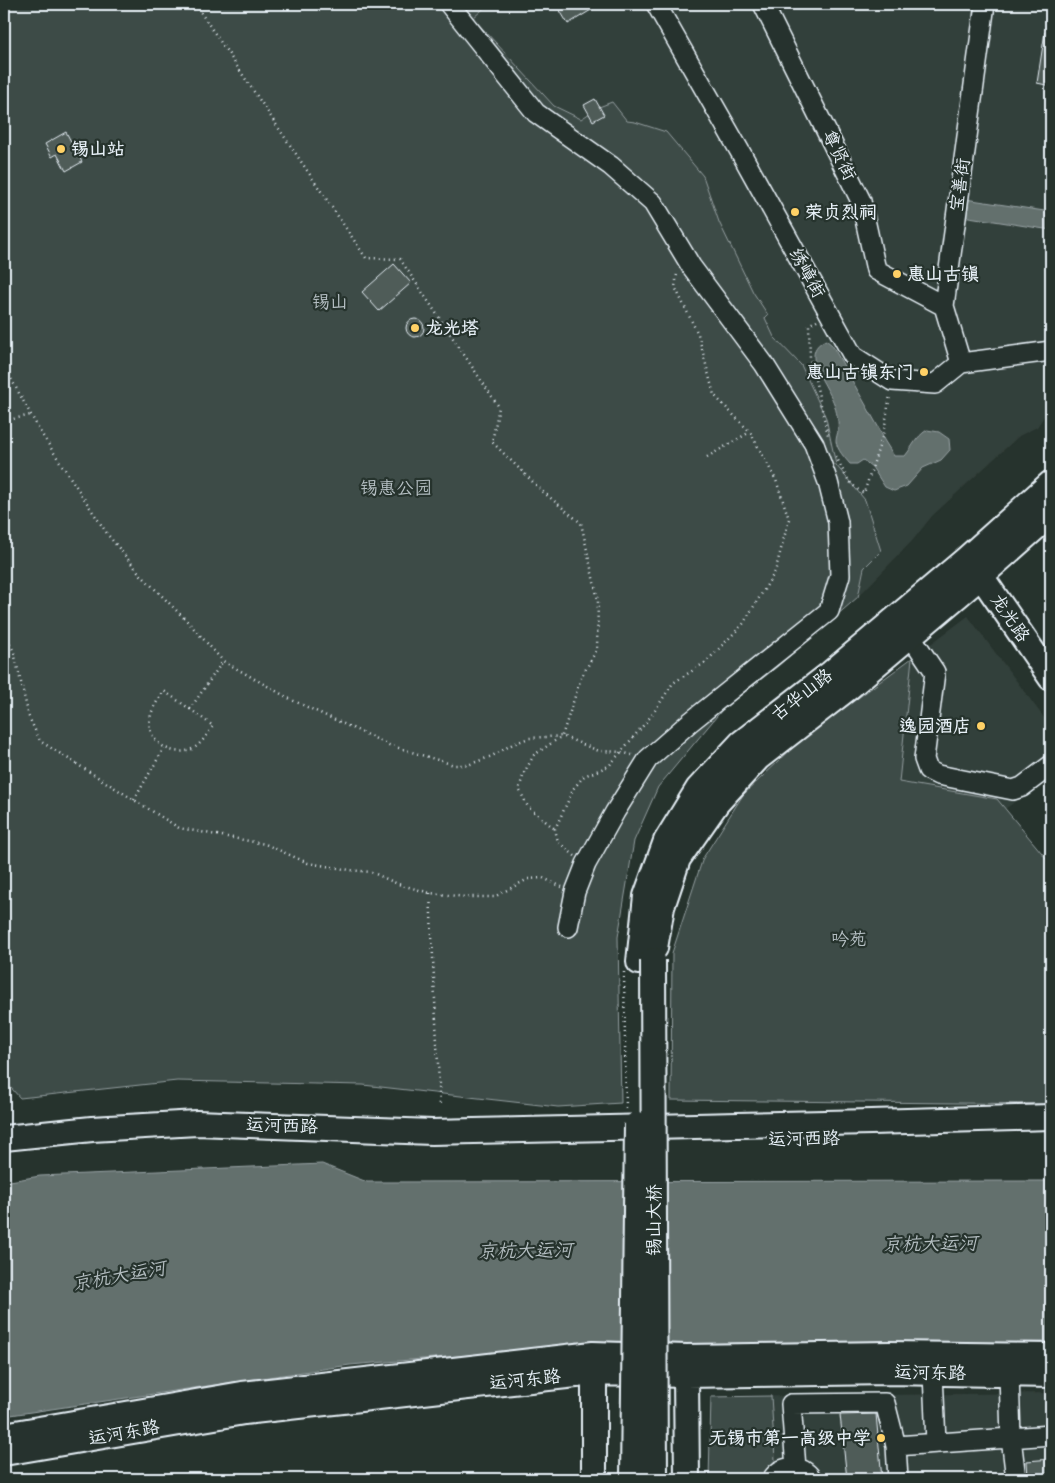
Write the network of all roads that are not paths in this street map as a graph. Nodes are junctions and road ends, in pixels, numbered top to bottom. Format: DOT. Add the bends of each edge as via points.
graph roads {
  1 [pos="449,4"];
  2 [pos="656,4"];
  3 [pos="764,4"];
  4 [pos="985,4"];
  5 [pos="944,306"];
  6 [pos="1051,351"];
  7 [pos="961,364"];
  8 [pos="1051,483"];
  9 [pos="1051,514"];
  10 [pos="973,568"];
  11 [pos="903,626"];
  12 [pos="1051,678"];
  13 [pos="1051,765"];
  14 [pos="568,927"];
  15 [pos="646,961"];
  16 [pos="1051,1117"];
  17 [pos="561,1129"];
  18 [pos="1051,1132"];
  19 [pos="4,1138"];
  20 [pos="1051,1356"];
  21 [pos="594,1373"];
  22 [pos="933,1373"];
  23 [pos="1009,1374"];
  24 [pos="686,1375"];
  25 [pos="1051,1375"];
  26 [pos="4,1435"];
  27 [pos="1051,1435"];
  28 [pos="1011,1438"];
  29 [pos="936,1443"];
  30 [pos="896,1446"];
  31 [pos="4,1453"];
  32 [pos="796,1468"];
  33 [pos="594,1479"];
  34 [pos="633,1479"];
  35 [pos="655,1479"];
  36 [pos="687,1479"];
  37 [pos="772,1479"];
  38 [pos="812,1479"];
  39 [pos="898,1479"];
  40 [pos="1016,1479"];
  1 -- 14 [label="street" via="536,113 610,166 653,203 691,266 764,364 814,444 838,522 840,575 829,611 648,759 586,864 575,892"];
  2 -- 7 [label="street, 绣嶂街" via="853,356 892,381 935,384"];
  3 -- 5 [label="street, 尊贤街" via="862,201 876,270"];
  4 -- 5 [label="street, 宝善街"];
  5 -- 7 [label="street, 宝善街"];
  6 -- 7 [label="street, 绣嶂街"];
  8 -- 10 [label="main road, 古华山路"];
  9 -- 10 [label="main road, 古华山路"];
  10 -- 11 [label="main road, 古华山路"];
  10 -- 12 [label="main road, 龙光路"];
  11 -- 13 [label="street" via="935,672 924,759 928,770 938,775 1013,790"];
  11 -- 15 [label="main road, 古华山路" via="831,673 741,743 698,789 666,841 646,896"];
  15 -- 34 [label="main road, 锡山大桥, bridge"];
  15 -- 35 [label="main road, 锡山大桥, bridge"];
  16 -- 17 [label="main road, 运河西路"];
  17 -- 18 [label="main road, 运河西路" via="590,1144"];
  17 -- 19 [label="main road, 运河西路" via="432,1132 197,1123"];
  20 -- 26 [label="main road, 运河东路" via="593,1354 242,1394"];
  21 -- 24 [label="main road, 运河东路"];
  21 -- 31 [label="main road, 运河东路" via="244,1412"];
  21 -- 33 [label="main road"];
  22 -- 23 [label="main road, 运河东路"];
  22 -- 24 [label="main road, 运河东路"];
  22 -- 29 [label="street"];
  23 -- 25 [label="main road, 运河东路"];
  23 -- 28 [label="street"];
  24 -- 36 [label="main road"];
  27 -- 28 [label="street"];
  28 -- 29 [label="street"];
  28 -- 40 [label="street"];
  29 -- 30 [label="street"];
  30 -- 32 [label="street" via="885,1403 790,1404"];
  30 -- 39 [label="street"];
  32 -- 37 [label="street" via="780,1470"];
  32 -- 38 [label="street"];
}
